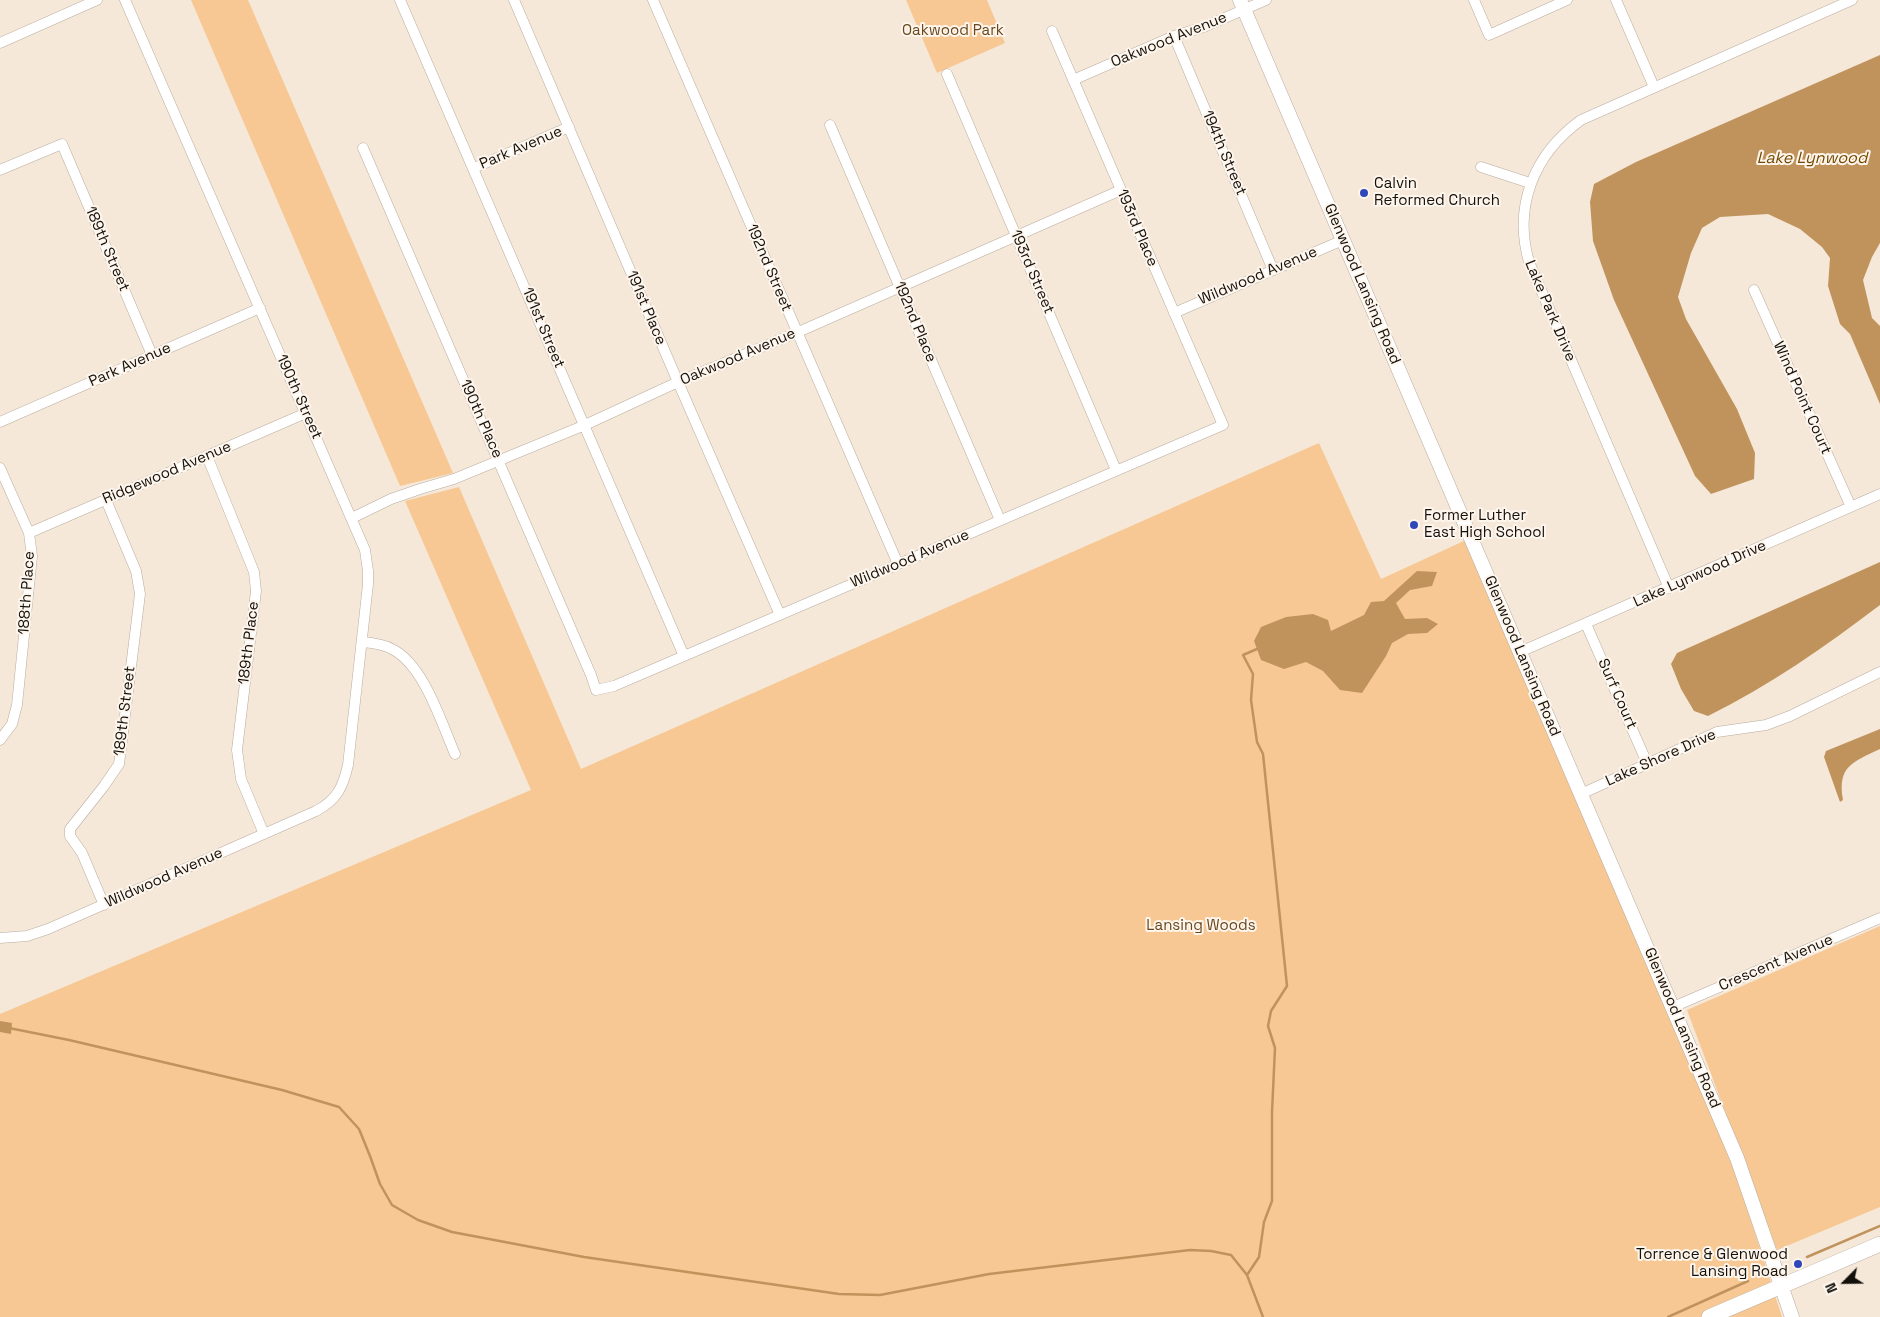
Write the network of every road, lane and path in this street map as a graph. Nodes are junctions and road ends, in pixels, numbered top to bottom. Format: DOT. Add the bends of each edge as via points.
graph roads {
  1 [pos="97,0"];
  2 [pos="125,0"];
  3 [pos="400,0"];
  4 [pos="514,0"];
  5 [pos="653,0"];
  6 [pos="1266,0"];
  7 [pos="1474,0"];
  8 [pos="1567,0"];
  9 [pos="1616,0"];
  10 [pos="1852,0"];
  11 [pos="1242,5"];
  12 [pos="1052,30"];
  13 [pos="1174,36"];
  14 [pos="0,43"];
  15 [pos="947,74"];
  16 [pos="1073,80"];
  17 [pos="1654,87"];
  18 [pos="830,125"];
  19 [pos="569,127"];
  20 [pos="363,148"];
  21 [pos="1481,167"];
  22 [pos="474,168"];
  23 [pos="0,170"];
  24 [pos="1530,183"];
  25 [pos="1121,190"];
  26 [pos="1017,236"];
  27 [pos="1343,240"];
  28 [pos="1273,270"];
  29 [pos="900,288"];
  30 [pos="1754,290"];
  31 [pos="260,308"];
  32 [pos="1174,313"];
  33 [pos="796,333"];
  34 [pos="152,355"];
  35 [pos="678,382"];
  36 [pos="306,413"];
  37 [pos="0,422"];
  38 [pos="585,425"];
  39 [pos="1223,425"];
  40 [pos="207,456"];
  41 [pos="499,460"];
  42 [pos="0,468"];
  43 [pos="1116,470"];
  44 [pos="1880,494"];
  45 [pos="106,500"];
  46 [pos="1851,507"];
  47 [pos="352,518"];
  48 [pos="1000,520"];
  49 [pos="29,532"];
  50 [pos="898,564"];
  51 [pos="1669,588"];
  52 [pos="780,615"];
  53 [pos="1586,624"];
  54 [pos="362,642"];
  55 [pos="1520,652"];
  56 [pos="684,656"];
  57 [pos="1880,672"];
  58 [pos="596,690"];
  59 [pos="0,740"];
  60 [pos="455,754"];
  61 [pos="1647,763"];
  62 [pos="1581,794"];
  63 [pos="324,807"];
  64 [pos="264,834"];
  65 [pos="104,905"];
  66 [pos="1880,918"];
  67 [pos="0,938"];
  68 [pos="1673,1008"];
  69 [pos="1880,1244"];
  70 [pos="1782,1286"];
  71 [pos="1709,1317"];
  72 [pos="1792,1317"];
  1 -- 14 [label="street"];
  2 -- 31 [label="street, 190th Street"];
  3 -- 22 [label="street, 191st Street"];
  4 -- 19 [label="street, 191st Place"];
  5 -- 33 [label="street, 192nd Street"];
  6 -- 11 [label="street, Oakwood Avenue"];
  7 -- 8 [label="street" via="1489,35"];
  9 -- 17 [label="street"];
  10 -- 17 [label="street, Lake Park Drive"];
  11 -- 13 [label="street, Oakwood Avenue" via="1204,27"];
  11 -- 27 [label="main road, Glenwood Lansing Road"];
  12 -- 16 [label="street, 193rd Place"];
  13 -- 16 [label="street, Oakwood Avenue"];
  13 -- 28 [label="street, 194th Street"];
  15 -- 26 [label="street, 193rd Street"];
  16 -- 25 [label="street, 193rd Place"];
  17 -- 24 [label="street, Lake Park Drive" via="1592,115 1568,130 1544,157"];
  18 -- 29 [label="street, 192nd Place"];
  19 -- 22 [label="street, Park Avenue"];
  19 -- 35 [label="street, 191st Place"];
  20 -- 41 [label="street, 190th Place"];
  21 -- 24 [label="street"];
  22 -- 38 [label="street, 191st Street"];
  23 -- 34 [label="street, 189th Street" via="62,144"];
  24 -- 51 [label="street, Lake Park Drive" via="1523,219 1529,262"];
  25 -- 26 [label="street, Oakwood Avenue"];
  25 -- 32 [label="street, 193rd Place"];
  26 -- 29 [label="street, Oakwood Avenue"];
  26 -- 43 [label="street, 193rd Street"];
  27 -- 28 [label="street, Wildwood Avenue"];
  27 -- 55 [label="main road, Glenwood Lansing Road"];
  28 -- 32 [label="street, Wildwood Avenue"];
  29 -- 33 [label="street, Oakwood Avenue"];
  29 -- 48 [label="street, 192nd Place"];
  30 -- 46 [label="street, Wind Point Court"];
  31 -- 34 [label="street, Park Avenue"];
  31 -- 36 [label="street, 190th Street"];
  32 -- 39 [label="street, 193rd Place"];
  33 -- 35 [label="street, Oakwood Avenue"];
  33 -- 50 [label="street, 192nd Street"];
  34 -- 37 [label="street, Park Avenue"];
  35 -- 38 [label="street, Oakwood Avenue"];
  35 -- 52 [label="street, 191st Place"];
  36 -- 40 [label="street, Ridgewood Avenue"];
  36 -- 47 [label="street, 190th Street"];
  38 -- 41 [label="street, Oakwood Avenue"];
  38 -- 56 [label="street, 191st Street"];
  39 -- 43 [label="street, Wildwood Avenue"];
  40 -- 45 [label="street, Ridgewood Avenue"];
  40 -- 64 [label="street, 189th Place" via="254,572 256,591 237,750 241,778"];
  41 -- 47 [label="street, Oakwood Avenue" via="454,480 391,499"];
  41 -- 58 [label="street, 190th Place"];
  42 -- 49 [label="street, 188th Place"];
  43 -- 48 [label="street, Wildwood Avenue"];
  44 -- 46 [label="street, Lake Lynwood Drive"];
  45 -- 49 [label="street, Ridgewood Avenue"];
  45 -- 65 [label="street, 189th Street" via="136,571 140,594 119,764 70,829 70,836 82,853"];
  46 -- 51 [label="street, Lake Lynwood Drive"];
  47 -- 54 [label="street, 190th Street" via="365,550 368,571"];
  48 -- 50 [label="street, Wildwood Avenue"];
  49 -- 59 [label="street, 188th Place" via="32,556 17,705 12,724"];
  50 -- 52 [label="street, Wildwood Avenue"];
  51 -- 53 [label="street, Lake Lynwood Drive"];
  52 -- 56 [label="street, Wildwood Avenue"];
  53 -- 55 [label="street, Lake Lynwood Drive"];
  53 -- 61 [label="street, Surf Court"];
  54 -- 60 [label="street" via="390,648 412,664"];
  54 -- 63 [label="street, 190th Street" via="346,775 338,793"];
  55 -- 62 [label="main road, Glenwood Lansing Road"];
  56 -- 58 [label="street, Wildwood Avenue" via="614,686"];
  57 -- 61 [label="street, Lake Shore Drive" via="1790,716 1766,725 1717,732"];
  61 -- 62 [label="street, Lake Shore Drive"];
  62 -- 68 [label="main road, Glenwood Lansing Road"];
  63 -- 64 [label="street, Wildwood Avenue"];
  64 -- 65 [label="street, Wildwood Avenue"];
  65 -- 67 [label="street, Wildwood Avenue" via="27,936"];
  66 -- 68 [label="street, Crescent Avenue"];
  68 -- 70 [label="main road, Glenwood Lansing Road" via="1737,1158"];
  69 -- 70 [label="main road"];
  70 -- 71 [label="main road"];
  70 -- 72 [label="main road, Glenwood Lansing Road"];
}
